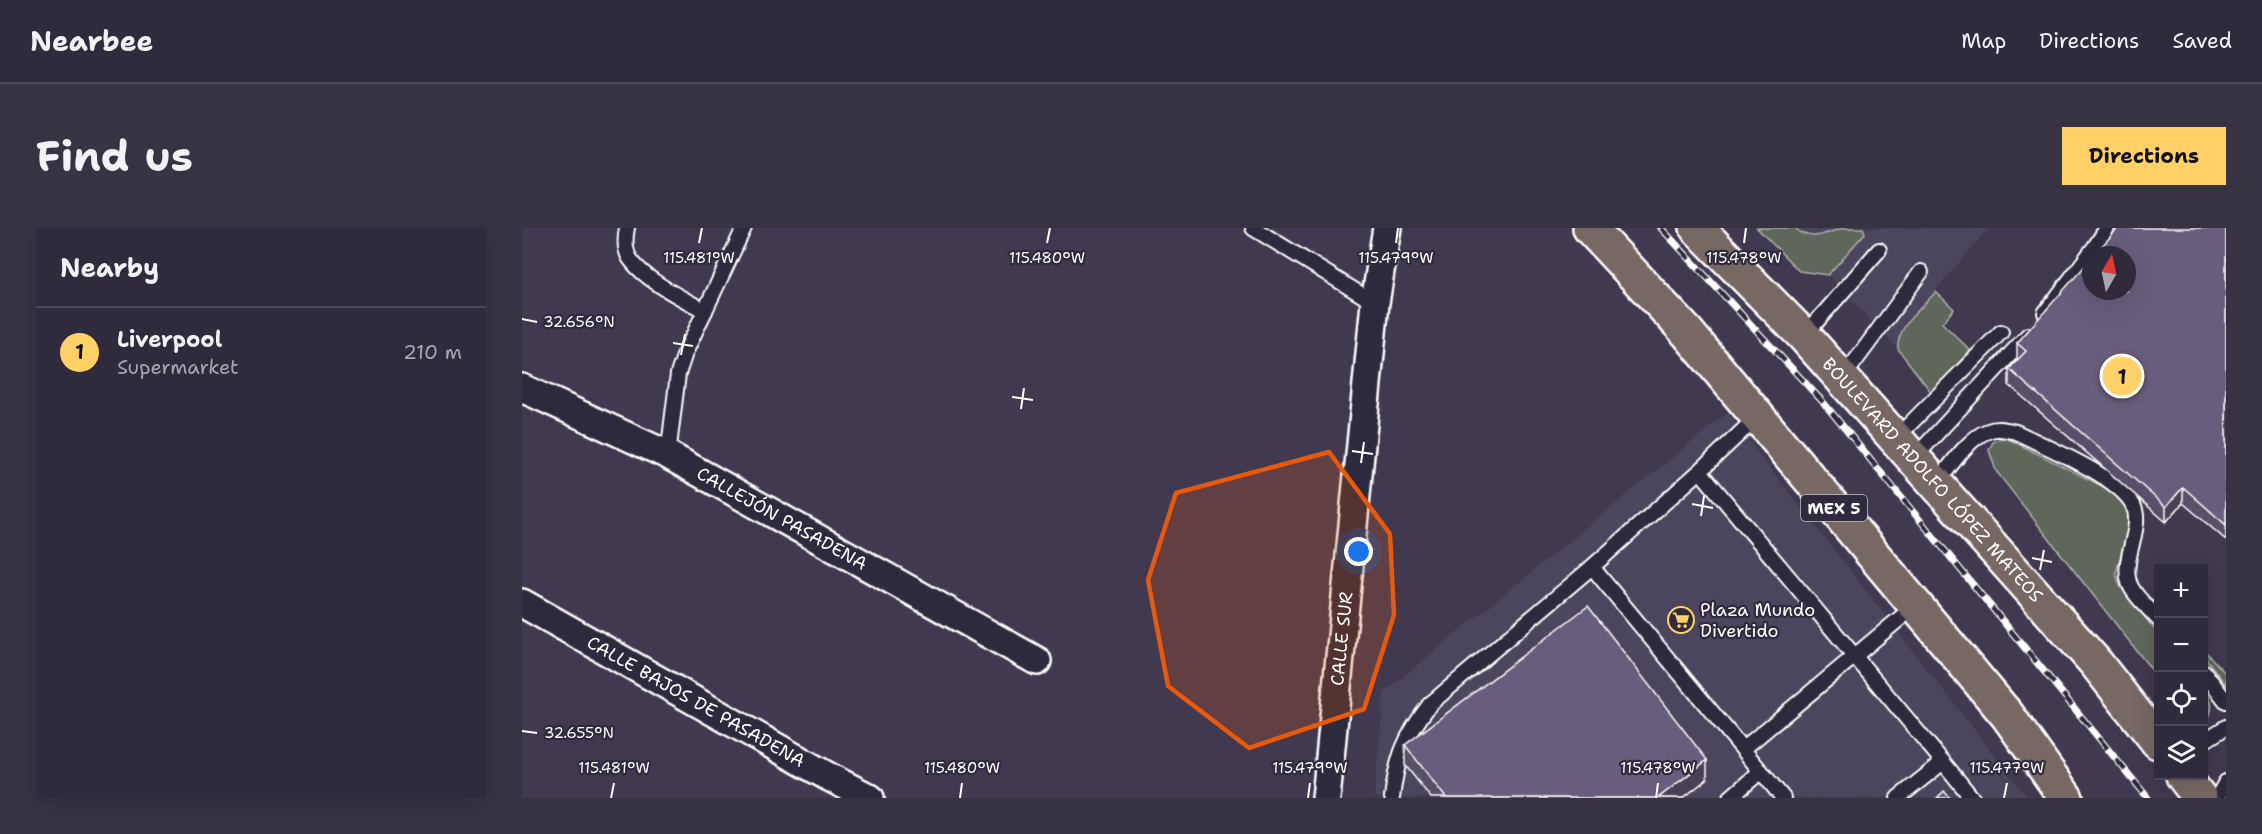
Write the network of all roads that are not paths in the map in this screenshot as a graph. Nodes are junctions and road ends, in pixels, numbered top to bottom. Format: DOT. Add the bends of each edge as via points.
graph roads {
  1 [pos="627,228"];
  2 [pos="744,228"];
  3 [pos="1253,228"];
  4 [pos="1387,228"];
  5 [pos="1590,228"];
  6 [pos="1697,228"];
  7 [pos="2107,228"];
  8 [pos="1879,250"];
  9 [pos="1921,272"];
  10 [pos="1375,303"];
  11 [pos="705,311"];
  12 [pos="2001,332"];
  13 [pos="1804,336"];
  14 [pos="1842,379"];
  15 [pos="522,388"];
  16 [pos="1758,416"];
  17 [pos="1904,449"];
  18 [pos="668,455"];
  19 [pos="1700,471"];
  20 [pos="1936,484"];
  21 [pos="1592,567"];
  22 [pos="522,603"];
  23 [pos="1916,605"];
  24 [pos="2157,618"];
  25 [pos="1854,657"];
  26 [pos="1037,661"];
  27 [pos="2208,677"];
  28 [pos="2226,701"];
  29 [pos="2226,727"];
  30 [pos="2154,737"];
  31 [pos="2208,738"];
  32 [pos="1743,749"];
  33 [pos="1943,762"];
  34 [pos="1761,771"];
  35 [pos="2186,780"];
  36 [pos="2226,782"];
  37 [pos="870,798"];
  38 [pos="1326,798"];
  39 [pos="1392,798"];
  40 [pos="1730,798"];
  41 [pos="1783,798"];
  42 [pos="1898,798"];
  43 [pos="1972,798"];
  44 [pos="2066,798"];
  45 [pos="2200,798"];
  46 [pos="2217,798"];
  1 -- 11 [label="lane" via="625,245 630,259 650,277"];
  2 -- 11 [label="lane"];
  3 -- 10 [label="lane"];
  4 -- 10 [label="street, CALLE SUR"];
  5 -- 16 [label="main road, MEX 5" via="1688,332"];
  6 -- 13 [label="main road, BOULEVARD ADOLFO LÓPEZ MATEOS"];
  7 -- 17 [label="lane" via="2018,347"];
  8 -- 13 [label="lane"];
  9 -- 14 [label="lane"];
  10 -- 38 [label="street, CALLE SUR"];
  11 -- 18 [label="lane" via="678,374"];
  12 -- 17 [label="lane"];
  13 -- 14 [label="main road, BOULEVARD ADOLFO LÓPEZ MATEOS"];
  14 -- 17 [label="main road, BOULEVARD ADOLFO LÓPEZ MATEOS"];
  15 -- 18 [label="street, CALLEJÓN PASADENA"];
  16 -- 19 [label="lane"];
  16 -- 23 [label="main road, MEX 5"];
  17 -- 20 [label="main road, BOULEVARD ADOLFO LÓPEZ MATEOS"];
  18 -- 26 [label="street, CALLEJÓN PASADENA"];
  19 -- 21 [label="lane"];
  19 -- 25 [label="lane"];
  20 -- 24 [label="lane" via="1970,444 1987,431 2001,428 2103,477 2132,504 2136,515 2127,571 2131,587"];
  20 -- 30 [label="main road, BOULEVARD ADOLFO LÓPEZ MATEOS" via="2095,662"];
  21 -- 32 [label="lane"];
  21 -- 39 [label="lane" via="1430,704 1400,753"];
  22 -- 37 [label="street, CALLE BAJOS DE PASADENA"];
  23 -- 25 [label="lane"];
  23 -- 44 [label="main road, MEX 5" via="2008,716"];
  25 -- 32 [label="lane"];
  25 -- 33 [label="lane"];
  27 -- 28 [label="lane"];
  29 -- 31 [label="lane"];
  32 -- 34 [label="lane"];
  33 -- 42 [label="lane"];
  33 -- 43 [label="lane"];
  34 -- 40 [label="lane"];
  34 -- 41 [label="lane"];
  35 -- 45 [label="main road"];
  36 -- 46 [label="lane"];
}
